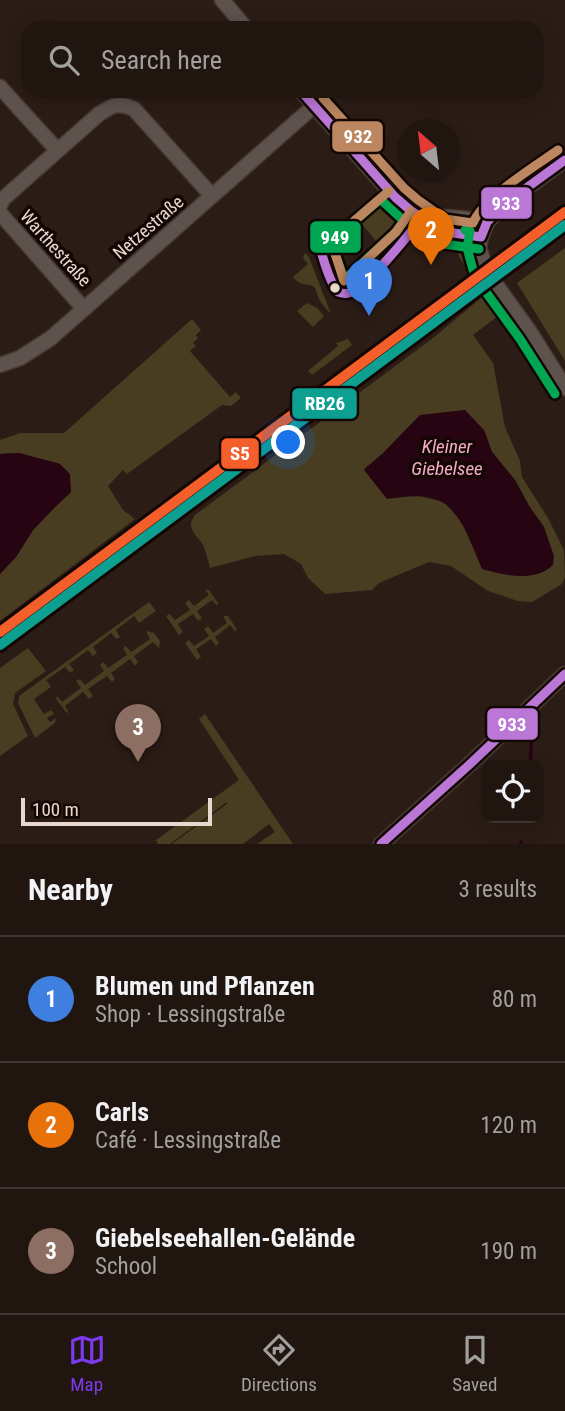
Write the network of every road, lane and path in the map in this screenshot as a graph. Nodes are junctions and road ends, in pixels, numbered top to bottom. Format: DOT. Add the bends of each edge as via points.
graph roads {
  1 [pos="222,0"];
  2 [pos="240,21"];
  3 [pos="0,87"];
  4 [pos="307,98"];
  5 [pos="314,106"];
  6 [pos="57,150"];
  7 [pos="565,160"];
  8 [pos="212,196"];
  9 [pos="0,205"];
  10 [pos="0,213"];
  11 [pos="421,218"];
  12 [pos="487,222"];
  13 [pos="481,237"];
  14 [pos="84,309"];
  15 [pos="0,365"];
  16 [pos="565,388"];
  17 [pos="565,674"];
  18 [pos="380,844"];
  1 -- 2 [label="street"];
  3 -- 6 [label="street"];
  4 -- 5 [label="street"];
  5 -- 8 [label="street, Netzestraße"];
  5 -- 11 [label="street" via="394,197"];
  6 -- 8 [label="street, Warthestraße" via="99,114 124,105 134,109"];
  6 -- 9 [label="street, Warthestraße"];
  7 -- 12 [label="street"];
  8 -- 14 [label="street, Netzestraße"];
  10 -- 14 [label="street, Warthestraße"];
  11 -- 12 [label="street"];
  11 -- 13 [label="street" via="440,231"];
  12 -- 13 [label="street"];
  13 -- 16 [label="street" via="486,271"];
  14 -- 15 [label="street, Netzestraße" via="36,349"];
  17 -- 18 [label="street"];
}
